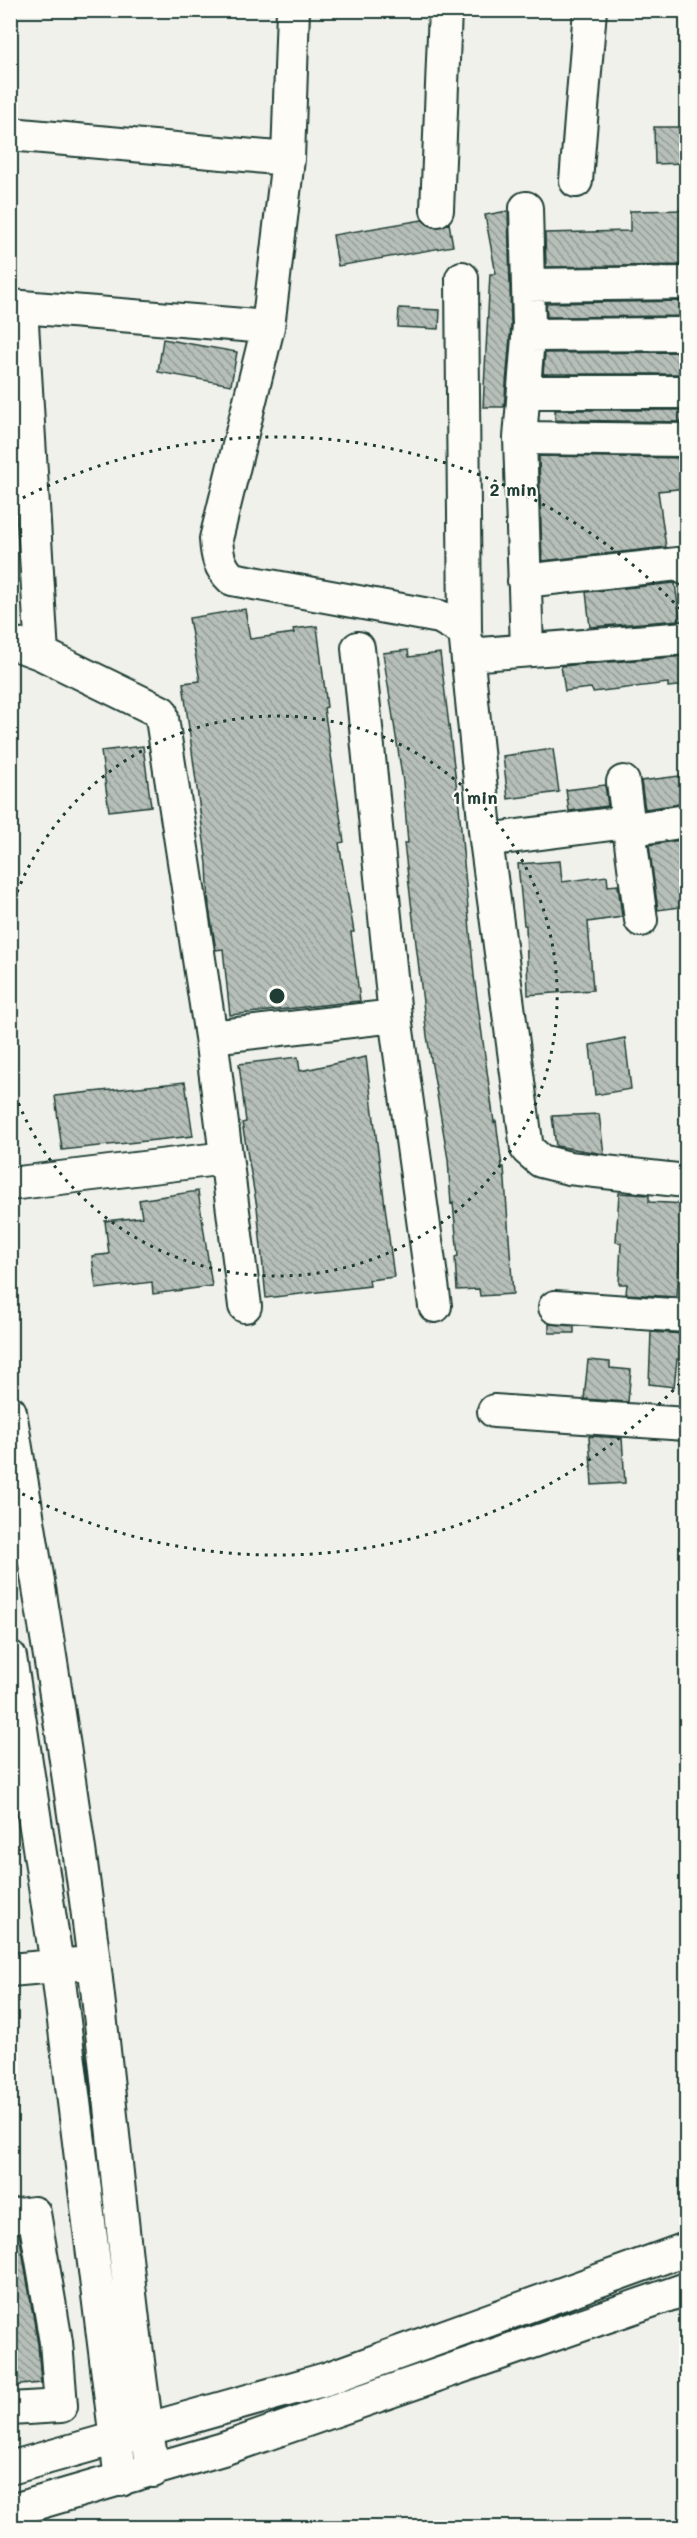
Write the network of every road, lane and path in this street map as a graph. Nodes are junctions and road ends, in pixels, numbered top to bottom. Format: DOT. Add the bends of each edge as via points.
graph roads {
  1 [pos="445,10"];
  2 [pos="590,10"];
  3 [pos="289,11"];
  4 [pos="10,134"];
  5 [pos="288,159"];
  6 [pos="576,182"];
  7 [pos="526,208"];
  8 [pos="437,210"];
  9 [pos="462,278"];
  10 [pos="687,283"];
  11 [pos="528,285"];
  12 [pos="16,307"];
  13 [pos="268,327"];
  14 [pos="687,334"];
  15 [pos="528,335"];
  16 [pos="524,392"];
  17 [pos="687,392"];
  18 [pos="520,438"];
  19 [pos="687,440"];
  20 [pos="687,569"];
  21 [pos="524,581"];
  22 [pos="687,638"];
  23 [pos="10,642"];
  24 [pos="466,643"];
  25 [pos="358,648"];
  26 [pos="527,649"];
  27 [pos="42,654"];
  28 [pos="623,782"];
  29 [pos="687,821"];
  30 [pos="627,826"];
  31 [pos="486,840"];
  32 [pos="641,920"];
  33 [pos="395,1016"];
  34 [pos="211,1037"];
  35 [pos="226,1158"];
  36 [pos="687,1181"];
  37 [pos="10,1184"];
  38 [pos="245,1306"];
  39 [pos="435,1306"];
  40 [pos="555,1306"];
  41 [pos="687,1316"];
  42 [pos="494,1411"];
  43 [pos="10,1412"];
  44 [pos="687,1424"];
  45 [pos="10,1657"];
  46 [pos="64,1748"];
  47 [pos="18,1751"];
  48 [pos="94,1964"];
  49 [pos="57,1965"];
  50 [pos="10,1970"];
  51 [pos="10,2216"];
  52 [pos="687,2249"];
  53 [pos="687,2289"];
  54 [pos="10,2409"];
  55 [pos="146,2428"];
  56 [pos="116,2436"];
  57 [pos="10,2468"];
  58 [pos="153,2471"];
  59 [pos="121,2480"];
  60 [pos="10,2511"];
  1 -- 8 [label="street"];
  2 -- 6 [label="street"];
  3 -- 5 [label="street"];
  4 -- 5 [label="street"];
  5 -- 13 [label="street"];
  7 -- 11 [label="street"];
  9 -- 24 [label="street"];
  10 -- 11 [label="street"];
  11 -- 15 [label="street"];
  12 -- 13 [label="street"];
  12 -- 27 [label="street"];
  13 -- 24 [label="street" via="216,539 223,571 232,579 440,617"];
  14 -- 15 [label="street"];
  15 -- 16 [label="street"];
  16 -- 17 [label="street"];
  16 -- 18 [label="street"];
  18 -- 19 [label="street"];
  18 -- 21 [label="street"];
  20 -- 21 [label="street" via="678,564"];
  21 -- 26 [label="street"];
  22 -- 26 [label="street"];
  23 -- 27 [label="street"];
  24 -- 26 [label="street"];
  24 -- 31 [label="street"];
  25 -- 33 [label="street"];
  27 -- 34 [label="street" via="161,712"];
  28 -- 30 [label="street"];
  29 -- 30 [label="street"];
  30 -- 31 [label="street"];
  30 -- 32 [label="street"];
  31 -- 36 [label="street" via="527,1149 541,1161 569,1168"];
  33 -- 34 [label="street"];
  33 -- 39 [label="street"];
  34 -- 35 [label="street"];
  35 -- 37 [label="street"];
  35 -- 38 [label="street"];
  40 -- 41 [label="street"];
  42 -- 44 [label="street"];
  43 -- 46 [label="street"];
  45 -- 47 [label="street"];
  46 -- 47 [label="street"];
  46 -- 48 [label="street"];
  47 -- 49 [label="street"];
  48 -- 49 [label="street"];
  48 -- 55 [label="street"];
  49 -- 50 [label="street"];
  49 -- 56 [label="street"];
  51 -- 54 [label="street" via="34,2213 56,2342 61,2406"];
  52 -- 55 [label="street" via="326,2379"];
  53 -- 58 [label="street"];
  55 -- 56 [label="street"];
  55 -- 58 [label="street"];
  56 -- 57 [label="street"];
  56 -- 59 [label="street"];
  58 -- 59 [label="street"];
  59 -- 60 [label="street"];
}
